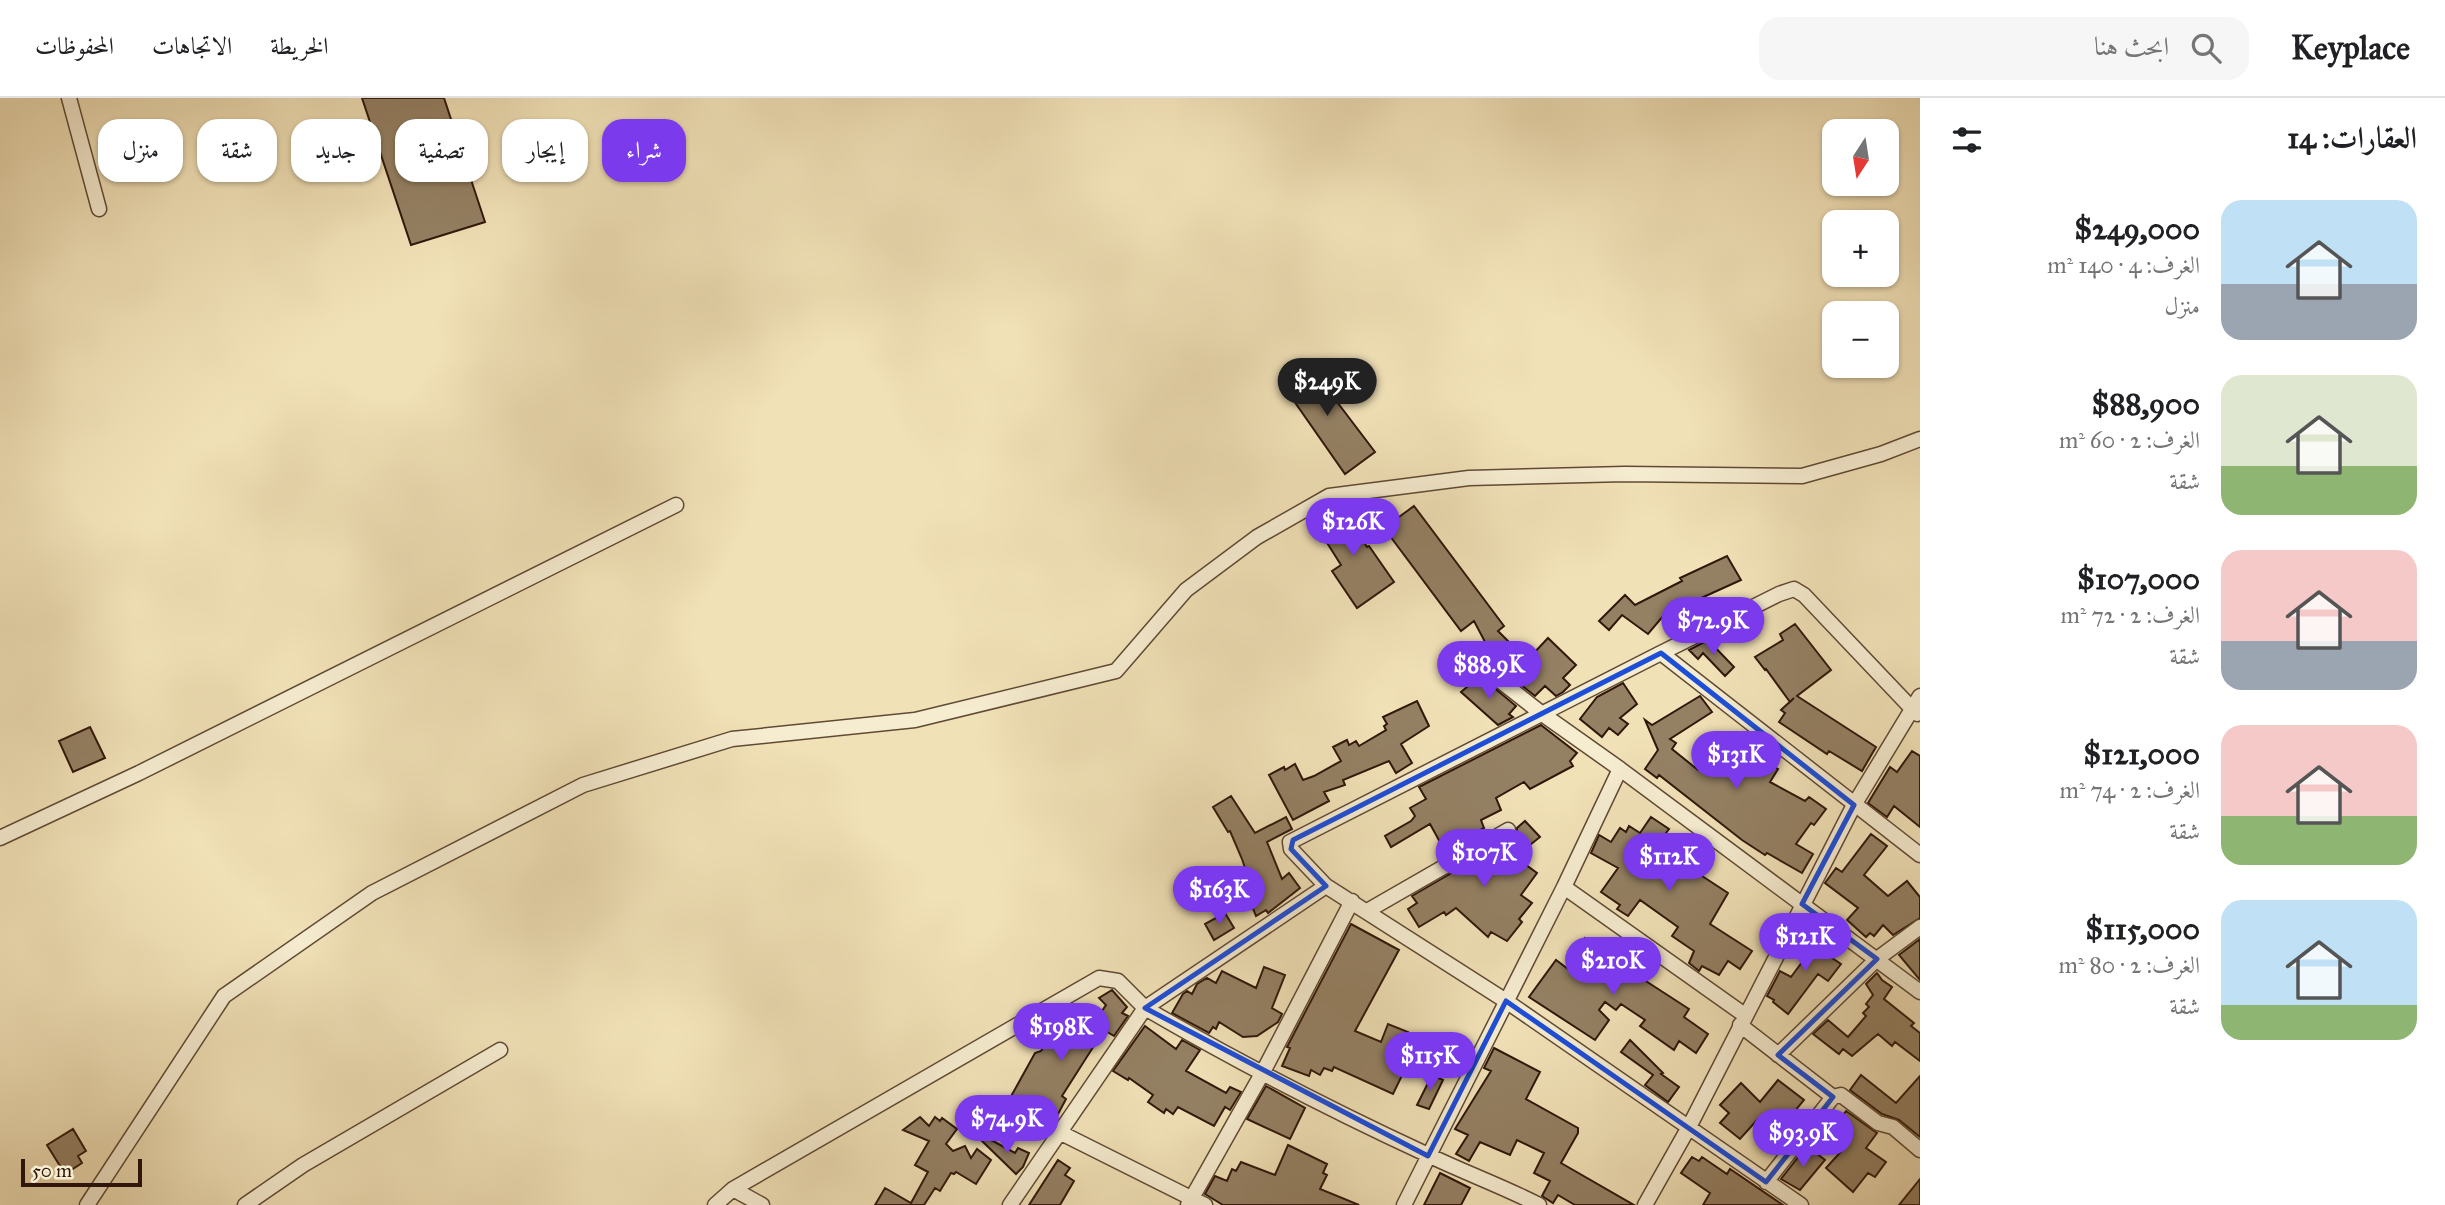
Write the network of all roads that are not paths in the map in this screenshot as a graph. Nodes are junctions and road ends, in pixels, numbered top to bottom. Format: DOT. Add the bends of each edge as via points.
graph roads {
  1 [pos="69,98"];
  2 [pos="99,209"];
  3 [pos="1920,439"];
  4 [pos="676,505"];
  5 [pos="1661,653"];
  6 [pos="1489,672"];
  7 [pos="1920,696"];
  8 [pos="1541,713"];
  9 [pos="1917,713"];
  10 [pos="1620,769"];
  11 [pos="1854,805"];
  12 [pos="1508,830"];
  13 [pos="0,838"];
  14 [pos="1920,855"];
  15 [pos="1326,886"];
  16 [pos="1564,887"];
  17 [pos="1352,901"];
  18 [pos="1802,904"];
  19 [pos="1367,911"];
  20 [pos="1920,927"];
  21 [pos="1877,959"];
  22 [pos="1920,992"];
  23 [pos="1506,1002"];
  24 [pos="1145,1007"];
  25 [pos="1743,1020"];
  26 [pos="500,1050"];
  27 [pos="1778,1055"];
  28 [pos="1263,1072"];
  29 [pos="1833,1097"];
  30 [pos="1689,1127"];
  31 [pos="1059,1132"];
  32 [pos="1920,1150"];
  33 [pos="1428,1156"];
  34 [pos="1766,1182"];
  35 [pos="733,1189"];
  36 [pos="1195,1203"];
  37 [pos="87,1205"];
  38 [pos="245,1205"];
  39 [pos="715,1205"];
  40 [pos="762,1205"];
  41 [pos="1010,1205"];
  42 [pos="1404,1205"];
  43 [pos="1539,1205"];
  44 [pos="1645,1205"];
  45 [pos="1801,1205"];
  1 -- 2 [label="street"];
  3 -- 37 [label="street" via="1802,476 1469,478 1329,496 1257,537 1186,590 1116,671 915,719 732,740 583,786 372,893 225,996"];
  4 -- 13 [label="street"];
  5 -- 8 [label="street"];
  5 -- 9 [label="street" via="1794,589"];
  5 -- 11 [label="street"];
  6 -- 8 [label="street"];
  7 -- 9 [label="street"];
  8 -- 10 [label="street"];
  8 -- 15 [label="street" via="1293,840 1291,849"];
  9 -- 11 [label="street"];
  10 -- 16 [label="street"];
  10 -- 18 [label="street"];
  11 -- 14 [label="street"];
  11 -- 18 [label="street"];
  12 -- 19 [label="street"];
  15 -- 17 [label="street"];
  15 -- 24 [label="street"];
  16 -- 23 [label="street"];
  16 -- 25 [label="street"];
  17 -- 19 [label="street"];
  17 -- 28 [label="street"];
  18 -- 21 [label="street"];
  18 -- 25 [label="street"];
  19 -- 23 [label="street"];
  20 -- 21 [label="street"];
  21 -- 22 [label="street"];
  21 -- 27 [label="street"];
  23 -- 30 [label="street"];
  23 -- 33 [label="street"];
  24 -- 28 [label="street"];
  24 -- 31 [label="street"];
  24 -- 35 [label="street" via="1118,981 1099,978"];
  25 -- 27 [label="street"];
  25 -- 30 [label="street"];
  26 -- 38 [label="street" via="303,1165"];
  27 -- 29 [label="street"];
  28 -- 33 [label="street"];
  28 -- 36 [label="street"];
  29 -- 32 [label="street" via="1841,1095"];
  29 -- 34 [label="street"];
  30 -- 34 [label="street"];
  30 -- 44 [label="street"];
  31 -- 36 [label="street"];
  31 -- 41 [label="street"];
  33 -- 42 [label="street"];
  33 -- 43 [label="street"];
  34 -- 45 [label="street"];
  35 -- 39 [label="street"];
  35 -- 40 [label="street"];
}
